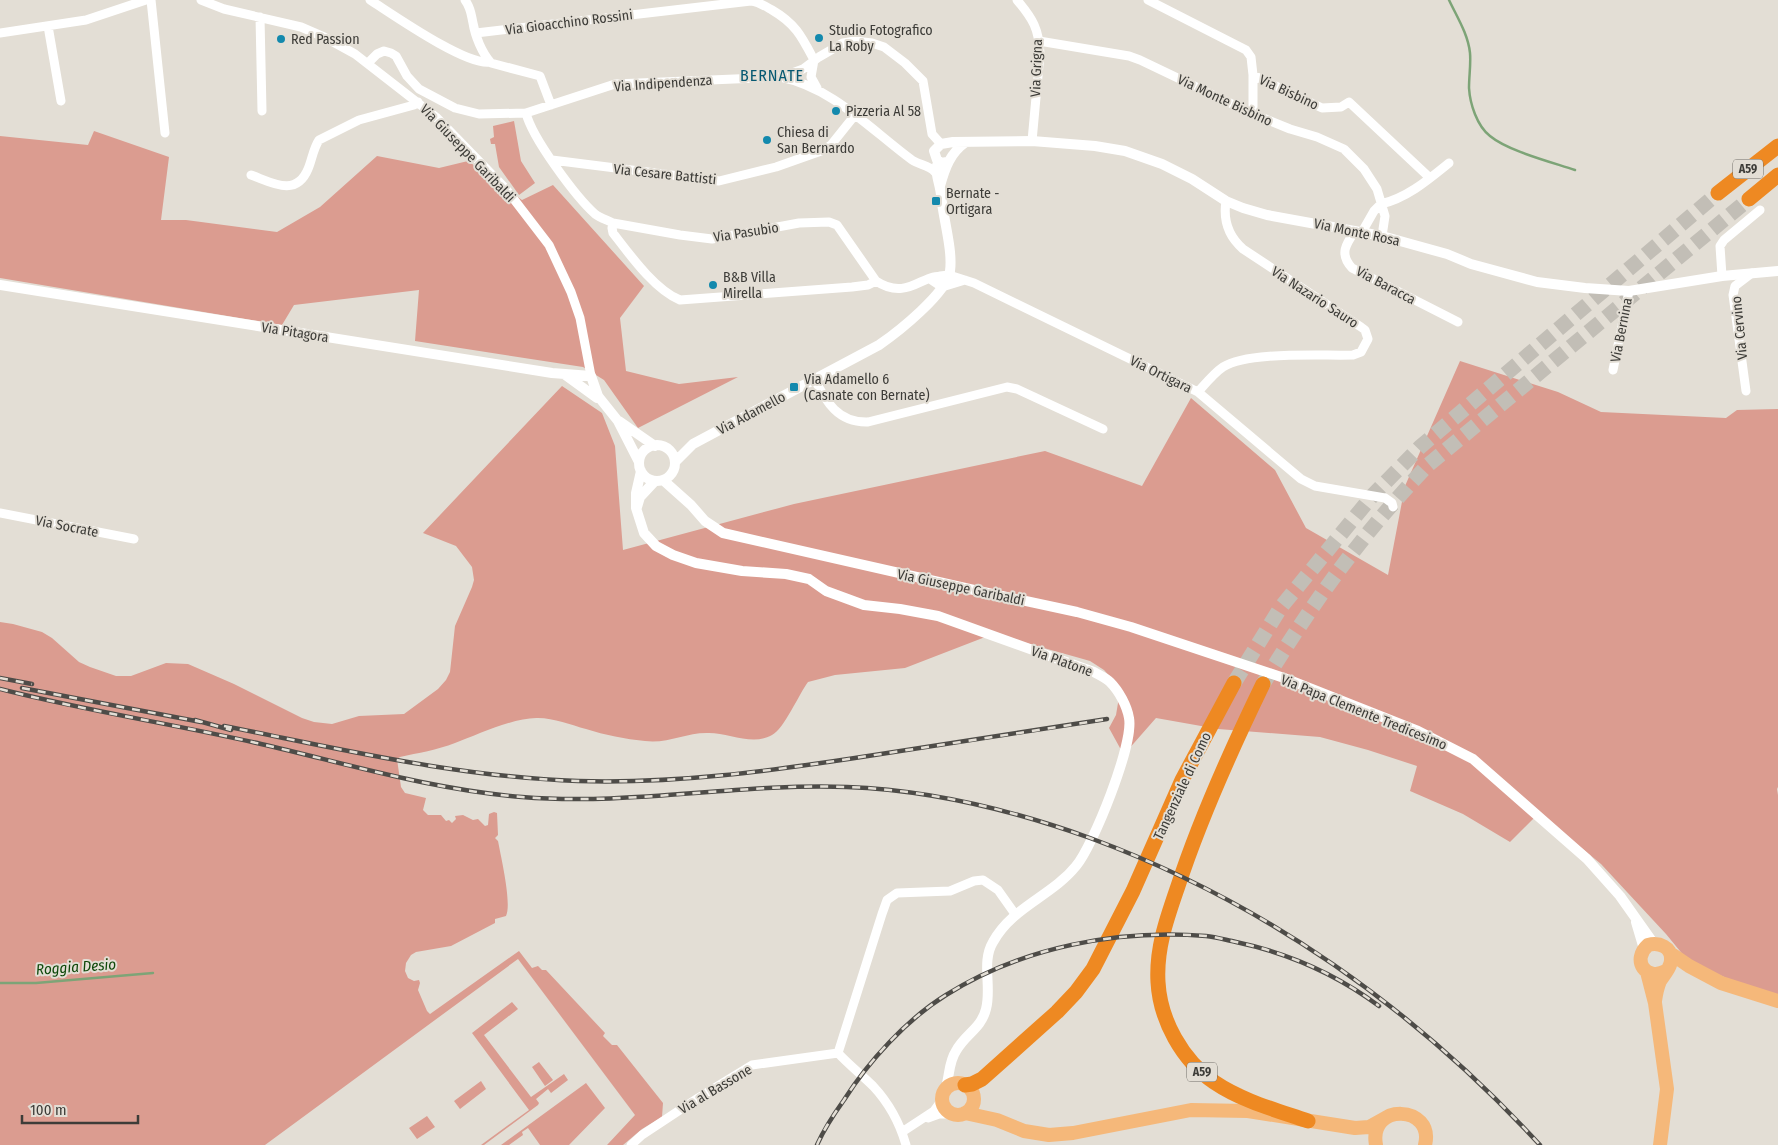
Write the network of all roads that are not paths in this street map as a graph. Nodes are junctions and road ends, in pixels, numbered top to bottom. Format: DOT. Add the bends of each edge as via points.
graph roads {
  1 [pos="146,0"];
  2 [pos="151,0"];
  3 [pos="201,0"];
  4 [pos="370,0"];
  5 [pos="466,0"];
  6 [pos="1017,0"];
  7 [pos="1148,0"];
  8 [pos="260,17"];
  9 [pos="48,26"];
  10 [pos="0,33"];
  11 [pos="476,33"];
  12 [pos="1040,41"];
  13 [pos="814,60"];
  14 [pos="490,62"];
  15 [pos="368,63"];
  16 [pos="1253,75"];
  17 [pos="780,77"];
  18 [pos="817,89"];
  19 [pos="61,101"];
  20 [pos="418,102"];
  21 [pos="551,105"];
  22 [pos="262,111"];
  23 [pos="526,113"];
  24 [pos="1253,114"];
  25 [pos="855,115"];
  26 [pos="165,133"];
  27 [pos="1032,141"];
  28 [pos="966,142"];
  29 [pos="943,144"];
  30 [pos="1778,146"];
  31 [pos="953,153"];
  32 [pos="552,160"];
  33 [pos="575,163"];
  34 [pos="1449,163"];
  35 [pos="937,165"];
  36 [pos="251,175"];
  37 [pos="1778,175"];
  38 [pos="562,176"];
  39 [pos="1430,178"];
  40 [pos="940,187"];
  41 [pos="1718,194"];
  42 [pos="1749,198"];
  43 [pos="1226,201"];
  44 [pos="1381,204"];
  45 [pos="1760,210"];
  46 [pos="613,223"];
  47 [pos="1359,231"];
  48 [pos="1382,236"];
  49 [pos="1778,271"];
  50 [pos="1752,273"];
  51 [pos="1722,276"];
  52 [pos="945,280"];
  53 [pos="965,280"];
  54 [pos="876,281"];
  55 [pos="0,285"];
  56 [pos="1629,291"];
  57 [pos="1458,322"];
  58 [pos="1613,370"];
  59 [pos="563,373"];
  60 [pos="591,376"];
  61 [pos="814,378"];
  62 [pos="1746,391"];
  63 [pos="1198,392"];
  64 [pos="605,405"];
  65 [pos="618,421"];
  66 [pos="1103,429"];
  67 [pos="693,444"];
  68 [pos="655,446"];
  69 [pos="667,448"];
  70 [pos="675,462"];
  71 [pos="640,467"];
  72 [pos="672,473"];
  73 [pos="659,481"];
  74 [pos="691,505"];
  75 [pos="1393,507"];
  76 [pos="636,508"];
  77 [pos="0,513"];
  78 [pos="134,538"];
  79 [pos="1238,664"];
  80 [pos="1234,683"];
  81 [pos="1263,684"];
  82 [pos="1015,914"];
  83 [pos="1649,946"];
  84 [pos="1668,964"];
  85 [pos="1647,972"];
  86 [pos="1778,1001"];
  87 [pos="1655,1003"];
  88 [pos="840,1056"];
  89 [pos="950,1062"];
  90 [pos="966,1089"];
  91 [pos="944,1095"];
  92 [pos="958,1114"];
  93 [pos="1387,1117"];
  94 [pos="923,1119"];
  95 [pos="997,1120"];
  96 [pos="1308,1121"];
  97 [pos="1341,1127"];
  98 [pos="902,1132"];
  99 [pos="1426,1144"];
  100 [pos="631,1145"];
  101 [pos="906,1145"];
  102 [pos="1375,1145"];
  103 [pos="1660,1145"];
  1 -- 9 [label="street" via="86,20"];
  2 -- 26 [label="street"];
  3 -- 8 [label="street, Via Giuseppe Garibaldi"];
  4 -- 14 [label="street" via="458,53 478,62"];
  5 -- 11 [label="street"];
  6 -- 12 [label="street, Via Grigna" via="1031,16"];
  7 -- 16 [label="street, Via Bisbino" via="1246,50 1251,57"];
  8 -- 15 [label="street, Via Giuseppe Garibaldi" via="308,30 337,43"];
  8 -- 22 [label="street"];
  9 -- 10 [label="street"];
  9 -- 19 [label="street"];
  11 -- 13 [label="street, Via Gioacchino Rossini" via="756,2 784,17 796,28"];
  11 -- 14 [label="street"];
  12 -- 24 [label="street, Via Monte Bisbino" via="1129,56"];
  12 -- 27 [label="street, Via Grigna"];
  13 -- 17 [label="street" via="803,69"];
  13 -- 18 [label="street" via="811,77"];
  13 -- 29 [label="street" via="843,43 855,41 884,47 923,81 932,134"];
  14 -- 21 [label="street" via="540,76"];
  15 -- 20 [label="street, Via Giuseppe Garibaldi"];
  15 -- 23 [label="street, Via Indipendenza" via="377,54 392,53 419,89 455,108 479,114"];
  16 -- 24 [label="street"];
  16 -- 39 [label="street, Via Bisbino" via="1322,108 1341,107 1348,102"];
  17 -- 18 [label="street"];
  17 -- 21 [label="street, Via Indipendenza" via="615,84"];
  18 -- 25 [label="street"];
  20 -- 36 [label="street" via="359,120 319,140 304,176 293,186 284,187"];
  20 -- 60 [label="street, Via Giuseppe Garibaldi" via="506,189 549,245 580,318"];
  21 -- 23 [label="street, Via Indipendenza"];
  23 -- 32 [label="street, Via Pasubio"];
  24 -- 44 [label="street, Via Monte Bisbino" via="1344,149 1371,178"];
  25 -- 33 [label="street, Via Cesare Battisti" via="824,150 776,167 719,181"];
  25 -- 35 [label="street" via="914,162"];
  27 -- 28 [label="street, Via Monte Rosa"];
  27 -- 43 [label="street, Via Monte Rosa" via="1094,146 1142,156 1192,179"];
  28 -- 29 [label="street, Via Monte Rosa"];
  28 -- 31 [label="street"];
  29 -- 31 [label="street"];
  29 -- 35 [label="street" via="934,151"];
  30 -- 41 [label="highway, A59"];
  31 -- 35 [label="street" via="952,159"];
  32 -- 33 [label="street, Via Cesare Battisti"];
  32 -- 38 [label="street, Via Pasubio"];
  33 -- 38 [label="street"];
  34 -- 39 [label="street"];
  35 -- 40 [label="street"];
  35 -- 40 [label="street"];
  37 -- 42 [label="highway, A59"];
  38 -- 46 [label="street, Via Pasubio" via="595,214"];
  39 -- 44 [label="street" via="1394,201"];
  40 -- 52 [label="street" via="951,261"];
  43 -- 47 [label="street, Via Monte Rosa" via="1267,214"];
  43 -- 63 [label="street, Via Nazario Sauro" via="1226,224 1243,249 1361,327 1368,339 1361,352 1353,355 1240,359 1223,367"];
  44 -- 47 [label="street"];
  44 -- 48 [label="street, Via Monte Bisbino" via="1386,216"];
  45 -- 51 [label="street" via="1720,246"];
  46 -- 54 [label="street, Via Pasubio" via="712,239 799,223 829,222 837,225"];
  46 -- 54 [label="street" via="613,233 654,283 680,300 852,287"];
  47 -- 48 [label="street, Via Monte Rosa"];
  47 -- 57 [label="street, Via Baracca" via="1347,244 1344,253 1352,268"];
  48 -- 56 [label="street, Via Monte Rosa" via="1537,282"];
  49 -- 50 [label="street, Via Monte Rosa"];
  50 -- 51 [label="street, Via Monte Rosa"];
  50 -- 62 [label="street, Via Cervino" via="1735,286 1733,295"];
  51 -- 56 [label="street, Via Monte Rosa"];
  52 -- 53 [label="street, Via Ortigara"];
  52 -- 53 [label="street"];
  52 -- 54 [label="street" via="930,279 900,289"];
  52 -- 61 [label="street, Via Adamello" via="921,310 893,335"];
  53 -- 63 [label="street, Via Ortigara"];
  55 -- 59 [label="street, Via Pitagora" via="552,374"];
  56 -- 58 [label="street, Via Bernina"];
  59 -- 60 [label="street, Via Pitagora"];
  59 -- 64 [label="street"];
  60 -- 64 [label="street, Via Giuseppe Garibaldi"];
  61 -- 66 [label="street" via="822,396 835,412 854,422 868,422 1007,387"];
  61 -- 67 [label="street, Via Adamello"];
  63 -- 75 [label="street, Via Ortigara" via="1301,479 1315,486 1385,498"];
  64 -- 65 [label="street, Via Giuseppe Garibaldi"];
  65 -- 68 [label="street, Via Giuseppe Garibaldi"];
  65 -- 71 [label="street, Via Giuseppe Garibaldi"];
  67 -- 69 [label="street, Via Adamello"];
  67 -- 70 [label="street, Via Adamello"];
  68 -- 69 [label="street"];
  68 -- 71 [label="street" via="644,451"];
  69 -- 70 [label="street"];
  70 -- 72 [label="street"];
  71 -- 73 [label="street" via="648,479"];
  71 -- 76 [label="street"];
  72 -- 73 [label="street"];
  72 -- 74 [label="street, Via Giuseppe Garibaldi"];
  73 -- 74 [label="street, Via Giuseppe Garibaldi"];
  73 -- 76 [label="street" via="640,497"];
  74 -- 79 [label="street, Via Giuseppe Garibaldi" via="705,522 724,533 1077,612"];
  76 -- 82 [label="street, Via Platone" via="644,532 656,546 672,556 742,571 809,579 826,591 864,606 938,616 1094,672 1110,682 1125,704 1130,720 1123,758 1100,820 1077,866"];
  77 -- 78 [label="street, Via Socrate"];
  79 -- 83 [label="street, Via Papa Clemente Tredicesimo" via="1284,678 1418,732 1473,759 1587,859 1620,896"];
  80 -- 90 [label="highway, Tangenziale di Como" via="1182,780 1134,891 1093,969 1057,1012 982,1079"];
  81 -- 96 [label="highway, A59" via="1192,844 1164,928 1159,947 1160,995 1170,1029 1194,1064 1214,1082 1249,1101"];
  82 -- 88 [label="street" via="998,890 983,880 950,890 904,892 889,897"];
  82 -- 89 [label="street, Via Platone" via="992,943 983,1021 956,1049"];
  83 -- 84 [label="main road" via="1666,947"];
  83 -- 85 [label="main road" via="1640,961"];
  84 -- 85 [label="main road" via="1655,975"];
  84 -- 86 [label="main road" via="1689,966 1721,983"];
  84 -- 87 [label="main road" via="1657,989"];
  85 -- 87 [label="main road"];
  87 -- 103 [label="main road" via="1667,1089"];
  88 -- 98 [label="street" via="874,1087"];
  88 -- 100 [label="street, Via al Bassone" via="752,1065"];
  89 -- 90 [label="street"];
  89 -- 91 [label="street, Via Platone"];
  90 -- 91 [label="main road" via="951,1085"];
  90 -- 92 [label="main road" via="972,1107"];
  90 -- 95 [label="main road"];
  91 -- 92 [label="main road" via="945,1108"];
  91 -- 94 [label="street" via="934,1111"];
  92 -- 94 [label="street" via="939,1114"];
  92 -- 95 [label="main road"];
  93 -- 97 [label="main road" via="1369,1127"];
  93 -- 99 [label="main road" via="1403,1113 1418,1119 1423,1126"];
  93 -- 102 [label="main road" via="1375,1133"];
  94 -- 98 [label="street"];
  95 -- 96 [label="main road" via="1049,1135 1191,1110 1248,1111"];
  96 -- 97 [label="main road"];
  97 -- 102 [label="main road" via="1364,1136"];
  98 -- 101 [label="street"];
}
